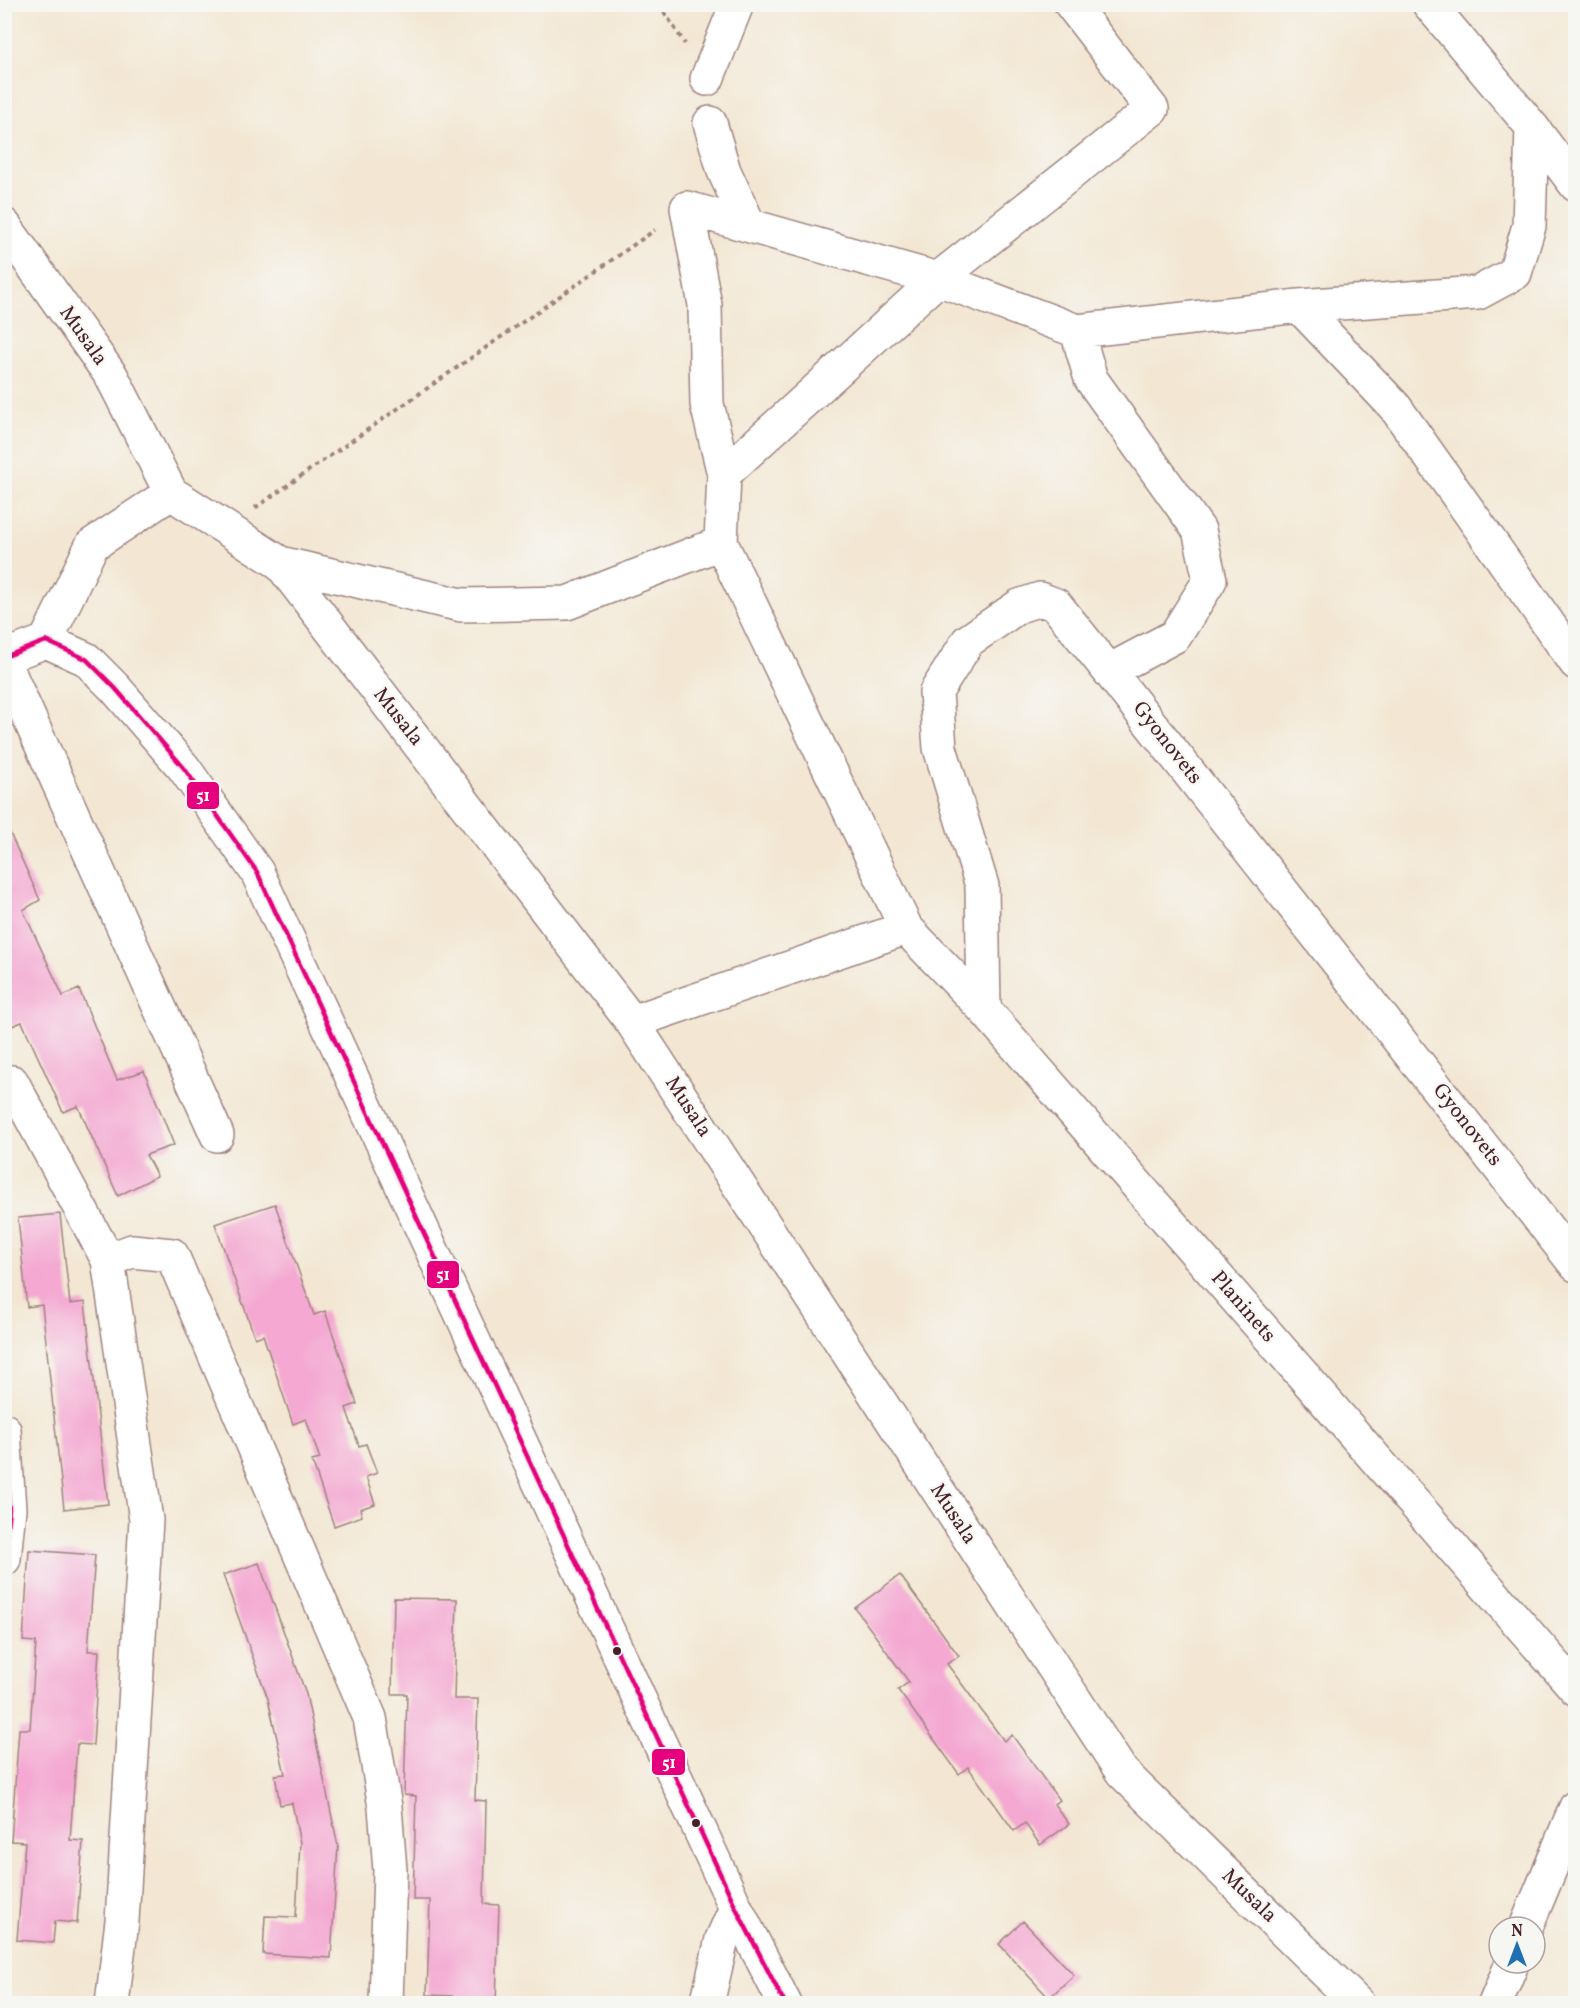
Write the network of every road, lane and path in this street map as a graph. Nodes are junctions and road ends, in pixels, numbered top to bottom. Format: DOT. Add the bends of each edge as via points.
graph roads {
  1 [pos="659,4"];
  2 [pos="737,4"];
  3 [pos="1071,4"];
  4 [pos="1429,4"];
  5 [pos="707,79"];
  6 [pos="710,123"];
  7 [pos="1532,128"];
  8 [pos="1575,185"];
  9 [pos="687,208"];
  10 [pos="4,225"];
  11 [pos="749,225"];
  12 [pos="938,279"];
  13 [pos="1299,306"];
  14 [pos="1077,331"];
  15 [pos="724,474"];
  16 [pos="171,493"];
  17 [pos="225,529"];
  18 [pos="721,543"];
  19 [pos="280,563"];
  20 [pos="46,641"];
  21 [pos="4,657"];
  22 [pos="4,662"];
  23 [pos="1575,663"];
  24 [pos="1109,671"];
  25 [pos="906,928"];
  26 [pos="984,1009"];
  27 [pos="632,1022"];
  28 [pos="12,1082"];
  29 [pos="217,1135"];
  30 [pos="108,1260"];
  31 [pos="1575,1265"];
  32 [pos="4,1430"];
  33 [pos="4,1559"];
  34 [pos="1575,1689"];
  35 [pos="1575,1807"];
  36 [pos="736,1908"];
  37 [pos="1531,1915"];
  38 [pos="1507,1975"];
  39 [pos="112,2004"];
  40 [pos="386,2004"];
  41 [pos="707,2004"];
  42 [pos="785,2004"];
  43 [pos="1359,2004"];
  44 [pos="1495,2004"];
  1 -- 5 [label="path"];
  2 -- 5 [label="street"];
  3 -- 12 [label="street" via="1152,109"];
  4 -- 7 [label="street"];
  6 -- 11 [label="street" via="724,171"];
  7 -- 8 [label="street"];
  7 -- 13 [label="street" via="1529,226 1515,273 1478,293"];
  9 -- 11 [label="street"];
  9 -- 15 [label="street" via="705,305 707,404"];
  9 -- 17 [label="path"];
  10 -- 16 [label="street, Musala" via="112,377"];
  11 -- 12 [label="street"];
  12 -- 14 [label="street"];
  12 -- 15 [label="street"];
  13 -- 14 [label="street"];
  13 -- 23 [label="street" via="1395,407"];
  14 -- 24 [label="street" via="1091,379 1199,530 1210,580 1175,636"];
  15 -- 18 [label="street"];
  16 -- 17 [label="street, Musala"];
  16 -- 20 [label="street" via="92,545"];
  17 -- 19 [label="street, Musala"];
  18 -- 19 [label="street" via="567,603 461,604"];
  18 -- 25 [label="street, Planinets"];
  19 -- 27 [label="street, Musala"];
  20 -- 21 [label="street"];
  20 -- 36 [label="street" via="86,659 116,688 184,768 257,872"];
  22 -- 29 [label="street"];
  24 -- 26 [label="street, Gyonovets" via="1056,605 1040,599 1019,606 968,641 936,692 940,748 982,886"];
  24 -- 31 [label="street, Gyonovets"];
  25 -- 26 [label="street, Planinets"];
  25 -- 27 [label="street"];
  26 -- 34 [label="street, Planinets"];
  27 -- 43 [label="street, Musala" via="1122,1772"];
  28 -- 30 [label="street"];
  30 -- 39 [label="street" via="146,1520 122,1922"];
  30 -- 40 [label="street" via="132,1251 172,1255 370,1718 385,1807 390,1870"];
  32 -- 33 [label="street" via="9,1509"];
  35 -- 37 [label="street"];
  36 -- 41 [label="street" via="722,1939"];
  36 -- 42 [label="street"];
  38 -- 44 [label="street"];
}
